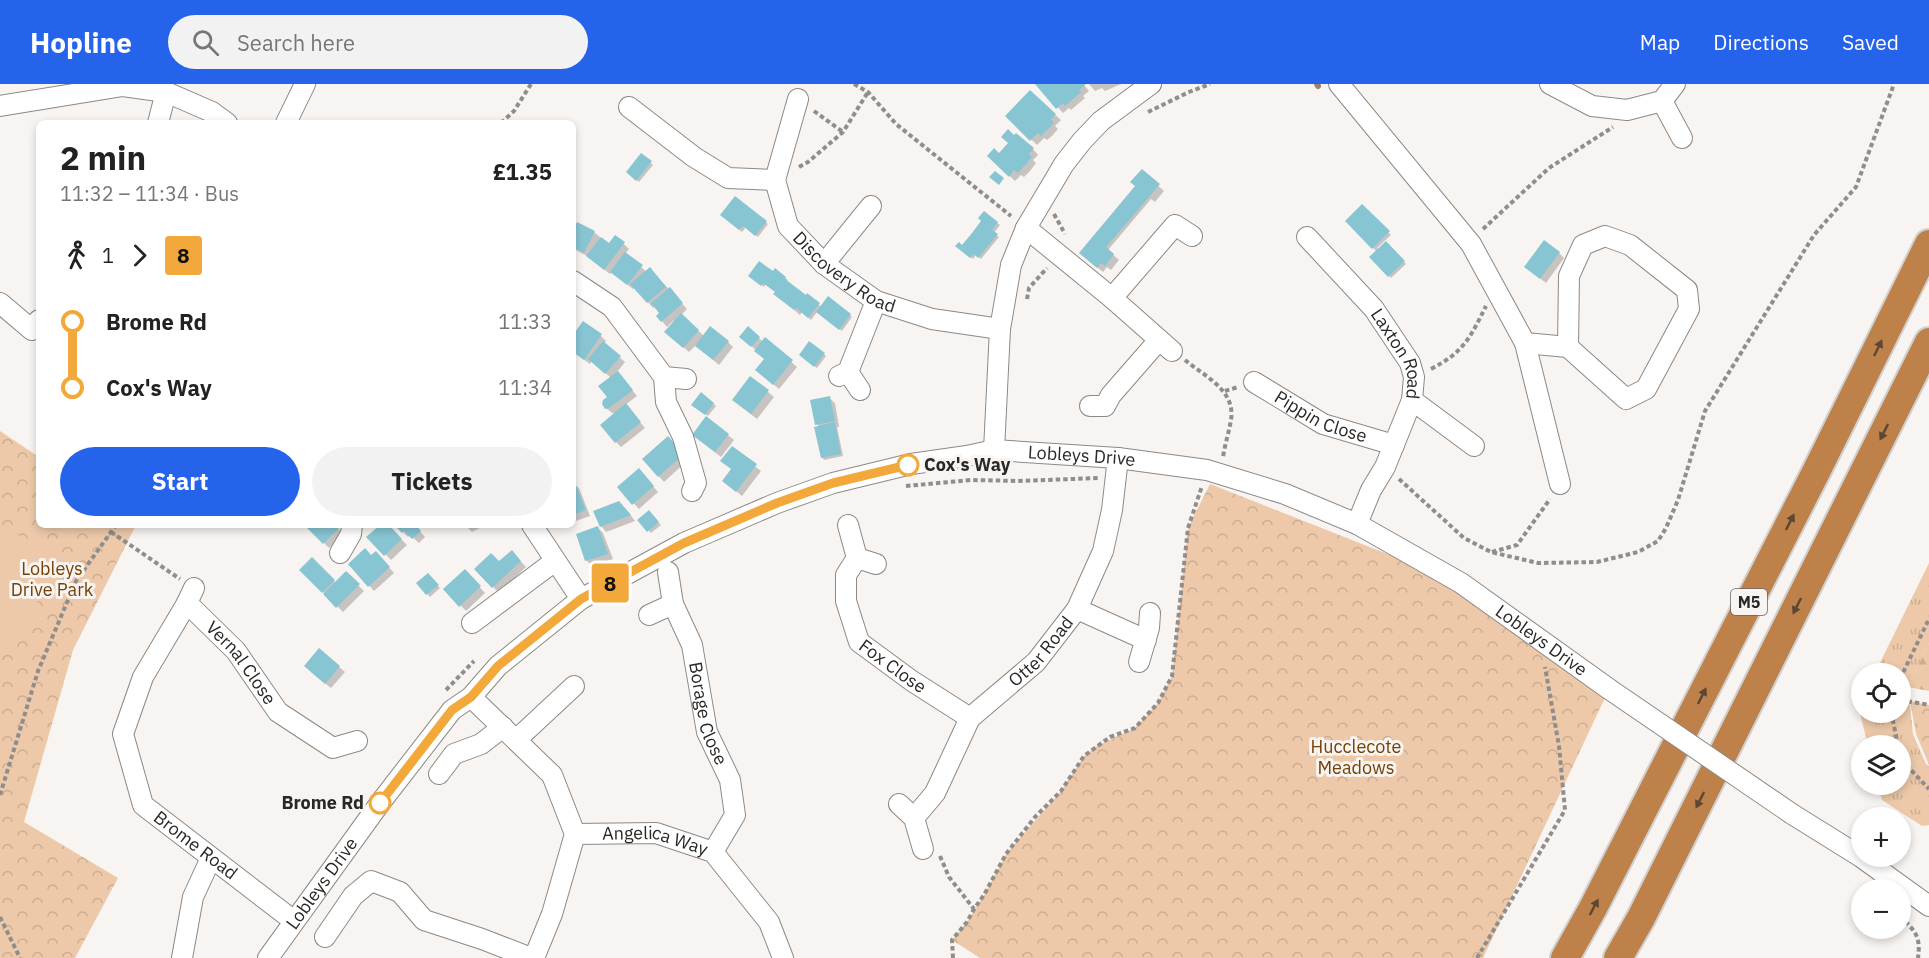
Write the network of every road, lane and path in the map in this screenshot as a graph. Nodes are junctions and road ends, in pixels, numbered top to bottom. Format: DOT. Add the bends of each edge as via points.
graph roads {
  1 [pos="305,84"];
  2 [pos="531,84"];
  3 [pos="854,84"];
  4 [pos="1151,84"];
  5 [pos="1210,84"];
  6 [pos="1339,84"];
  7 [pos="1550,84"];
  8 [pos="1675,84"];
  9 [pos="1894,84"];
  10 [pos="166,92"];
  11 [pos="868,92"];
  12 [pos="798,99"];
  13 [pos="1662,101"];
  14 [pos="0,106"];
  15 [pos="629,107"];
  16 [pos="1630,110"];
  17 [pos="1138,117"];
  18 [pos="159,120"];
  19 [pos="223,120"];
  20 [pos="287,120"];
  21 [pos="504,120"];
  22 [pos="843,132"];
  23 [pos="1682,138"];
  24 [pos="775,180"];
  25 [pos="871,206"];
  26 [pos="1053,208"];
  27 [pos="1178,225"];
  28 [pos="1026,228"];
  29 [pos="1307,237"];
  30 [pos="1472,244"];
  31 [pos="1929,244"];
  32 [pos="1059,256"];
  33 [pos="824,264"];
  34 [pos="576,283"];
  35 [pos="1494,288"];
  36 [pos="1112,298"];
  37 [pos="876,301"];
  38 [pos="0,303"];
  39 [pos="36,328"];
  40 [pos="1000,329"];
  41 [pos="1929,342"];
  42 [pos="1525,344"];
  43 [pos="1166,345"];
  44 [pos="1568,347"];
  45 [pos="1414,377"];
  46 [pos="664,378"];
  47 [pos="686,379"];
  48 [pos="1254,382"];
  49 [pos="860,390"];
  50 [pos="1412,400"];
  51 [pos="1090,406"];
  52 [pos="1394,445"];
  53 [pos="1474,446"];
  54 [pos="994,450"];
  55 [pos="1224,452"];
  56 [pos="1118,458"];
  57 [pos="1385,467"];
  58 [pos="1207,470"];
  59 [pos="1560,484"];
  60 [pos="692,491"];
  61 [pos="1357,524"];
  62 [pos="849,525"];
  63 [pos="114,528"];
  64 [pos="352,528"];
  65 [pos="534,528"];
  66 [pos="111,532"];
  67 [pos="1491,552"];
  68 [pos="340,553"];
  69 [pos="857,558"];
  70 [pos="555,561"];
  71 [pos="876,564"];
  72 [pos="668,572"];
  73 [pos="190,596"];
  74 [pos="581,599"];
  75 [pos="673,604"];
  76 [pos="1077,609"];
  77 [pos="1150,613"];
  78 [pos="648,615"];
  79 [pos="1929,620"];
  80 [pos="472,623"];
  81 [pos="1146,640"];
  82 [pos="1543,657"];
  83 [pos="1139,663"];
  84 [pos="1908,663"];
  85 [pos="574,686"];
  86 [pos="471,697"];
  87 [pos="1911,702"];
  88 [pos="1929,705"];
  89 [pos="970,718"];
  90 [pos="509,734"];
  91 [pos="357,741"];
  92 [pos="1911,770"];
  93 [pos="439,774"];
  94 [pos="1929,789"];
  95 [pos="0,795"];
  96 [pos="899,804"];
  97 [pos="914,818"];
  98 [pos="575,834"];
  99 [pos="923,849"];
  100 [pos="713,852"];
  101 [pos="211,858"];
  102 [pos="1929,906"];
  103 [pos="974,909"];
  104 [pos="0,917"];
  105 [pos="294,921"];
  106 [pos="1911,928"];
  107 [pos="325,937"];
  108 [pos="20,958"];
  109 [pos="182,958"];
  110 [pos="268,958"];
  111 [pos="532,958"];
  112 [pos="783,958"];
  113 [pos="953,958"];
  114 [pos="1477,958"];
  115 [pos="1566,958"];
  116 [pos="1618,958"];
  117 [pos="1918,958"];
  1 -- 20 [label="street"];
  2 -- 21 [label="path"];
  3 -- 11 [label="path"];
  4 -- 28 [label="street" via="1101,121 1082,141"];
  5 -- 17 [label="path"];
  6 -- 30 [label="street"];
  7 -- 16 [label="street" via="1592,106"];
  8 -- 13 [label="street"];
  9 -- 67 [label="path" via="1856,187 1814,235 1705,411 1678,500 1658,540 1638,552 1597,562 1538,563"];
  10 -- 14 [label="street" via="123,86"];
  10 -- 18 [label="street"];
  10 -- 19 [label="street"];
  11 -- 22 [label="path"];
  11 -- 28 [label="path" via="896,124"];
  12 -- 22 [label="path"];
  12 -- 24 [label="street"];
  13 -- 16 [label="street"];
  13 -- 23 [label="street"];
  15 -- 24 [label="street" via="728,178"];
  16 -- 30 [label="path" via="1630,115 1549,168"];
  22 -- 24 [label="path" via="808,162"];
  24 -- 33 [label="street, Discovery Road" via="788,226"];
  25 -- 33 [label="street"];
  26 -- 32 [label="path" via="1068,237 1067,248"];
  27 -- 36 [label="street"];
  28 -- 32 [label="street"];
  28 -- 40 [label="street" via="1011,264"];
  29 -- 45 [label="street, Laxton Road" via="1374,309 1410,363"];
  30 -- 35 [label="street"];
  115 -- 31 [label="highway, M5, one-way"];
  32 -- 36 [label="street"];
  33 -- 37 [label="street, Discovery Road"];
  34 -- 46 [label="street" via="612,307"];
  35 -- 42 [label="street"];
  35 -- 45 [label="path" via="1470,338 1452,357"];
  36 -- 43 [label="street"];
  37 -- 40 [label="street, Discovery Road" via="932,319"];
  37 -- 49 [label="street" via="844,374"];
  38 -- 39 [label="street"];
  40 -- 54 [label="street"];
  41 -- 116 [label="highway, M5, one-way" via="1647,908"];
  42 -- 44 [label="street"];
  42 -- 59 [label="street"];
  43 -- 51 [label="street" via="1111,395 1105,406"];
  43 -- 55 [label="path" via="1225,391 1232,417"];
  44 -- 44 [label="street" via="1626,399 1646,389 1689,309 1687,290 1630,245 1605,236 1583,245 1569,276"];
  45 -- 50 [label="street, Laxton Road"];
  46 -- 47 [label="street"];
  46 -- 60 [label="street" via="666,402 684,437 692,464 696,483"];
  48 -- 52 [label="street, Pippin Close" via="1323,424"];
  50 -- 52 [label="street, Laxton Road"];
  50 -- 53 [label="street"];
  52 -- 57 [label="street, Laxton Road"];
  54 -- 56 [label="street, Lobleys Drive"];
  54 -- 74 [label="street, Lobleys Drive" via="833,483 777,503 684,543"];
  56 -- 58 [label="street, Lobleys Drive"];
  56 -- 76 [label="street, Otter Road" via="1103,551"];
  57 -- 61 [label="street, Laxton Road"];
  57 -- 67 [label="path" via="1464,538"];
  58 -- 61 [label="street, Lobleys Drive" via="1285,494"];
  58 -- 103 [label="path" via="1188,528 1172,676 1158,703 1134,728 1110,737 1084,756 1061,791 1005,854"];
  59 -- 67 [label="path" via="1517,545"];
  61 -- 102 [label="street, Lobleys Drive, bridge" via="1461,583 1609,689"];
  62 -- 69 [label="street"];
  63 -- 66 [label="path"];
  64 -- 68 [label="street"];
  65 -- 70 [label="street"];
  66 -- 73 [label="path"];
  66 -- 95 [label="path" via="71,591 38,670"];
  69 -- 71 [label="street"];
  69 -- 89 [label="street, Fox Close" via="846,574 846,601 859,642"];
  70 -- 74 [label="street"];
  70 -- 80 [label="street"];
  72 -- 75 [label="street, Borage Close"];
  73 -- 91 [label="street, Vernal Close" via="236,651 278,712 333,748"];
  73 -- 101 [label="street, Brome Road" via="143,677 123,734 143,805"];
  74 -- 86 [label="street, Lobleys Drive" via="498,666"];
  75 -- 78 [label="street"];
  75 -- 100 [label="street, Borage Close" via="692,645 707,732 730,780 735,815"];
  76 -- 81 [label="street"];
  76 -- 89 [label="street, Otter Road" via="1036,662"];
  77 -- 81 [label="street"];
  79 -- 84 [label="path"];
  81 -- 83 [label="street"];
  82 -- 114 [label="path" via="1559,746 1565,810"];
  85 -- 90 [label="street"];
  86 -- 90 [label="street"];
  86 -- 105 [label="street, Lobleys Drive" via="452,710"];
  87 -- 88 [label="path"];
  89 -- 97 [label="street, Otter Road" via="934,793"];
  90 -- 93 [label="street" via="454,754"];
  90 -- 98 [label="street" via="552,775"];
  92 -- 94 [label="path"];
  96 -- 97 [label="street"];
  97 -- 99 [label="street"];
  98 -- 100 [label="street, Angelica Way" via="656,833"];
  98 -- 111 [label="street" via="552,914"];
  99 -- 103 [label="path" via="939,854 949,877"];
  100 -- 112 [label="street, Angelica Way" via="769,922"];
  101 -- 105 [label="street, Brome Road"];
  101 -- 109 [label="street" via="193,897"];
  103 -- 113 [label="path" via="952,940"];
  104 -- 108 [label="path"];
  105 -- 110 [label="street, Lobleys Drive"];
  106 -- 117 [label="path" via="1919,939"];
  107 -- 111 [label="street" via="353,896 371,881 400,892 424,920"];
}
